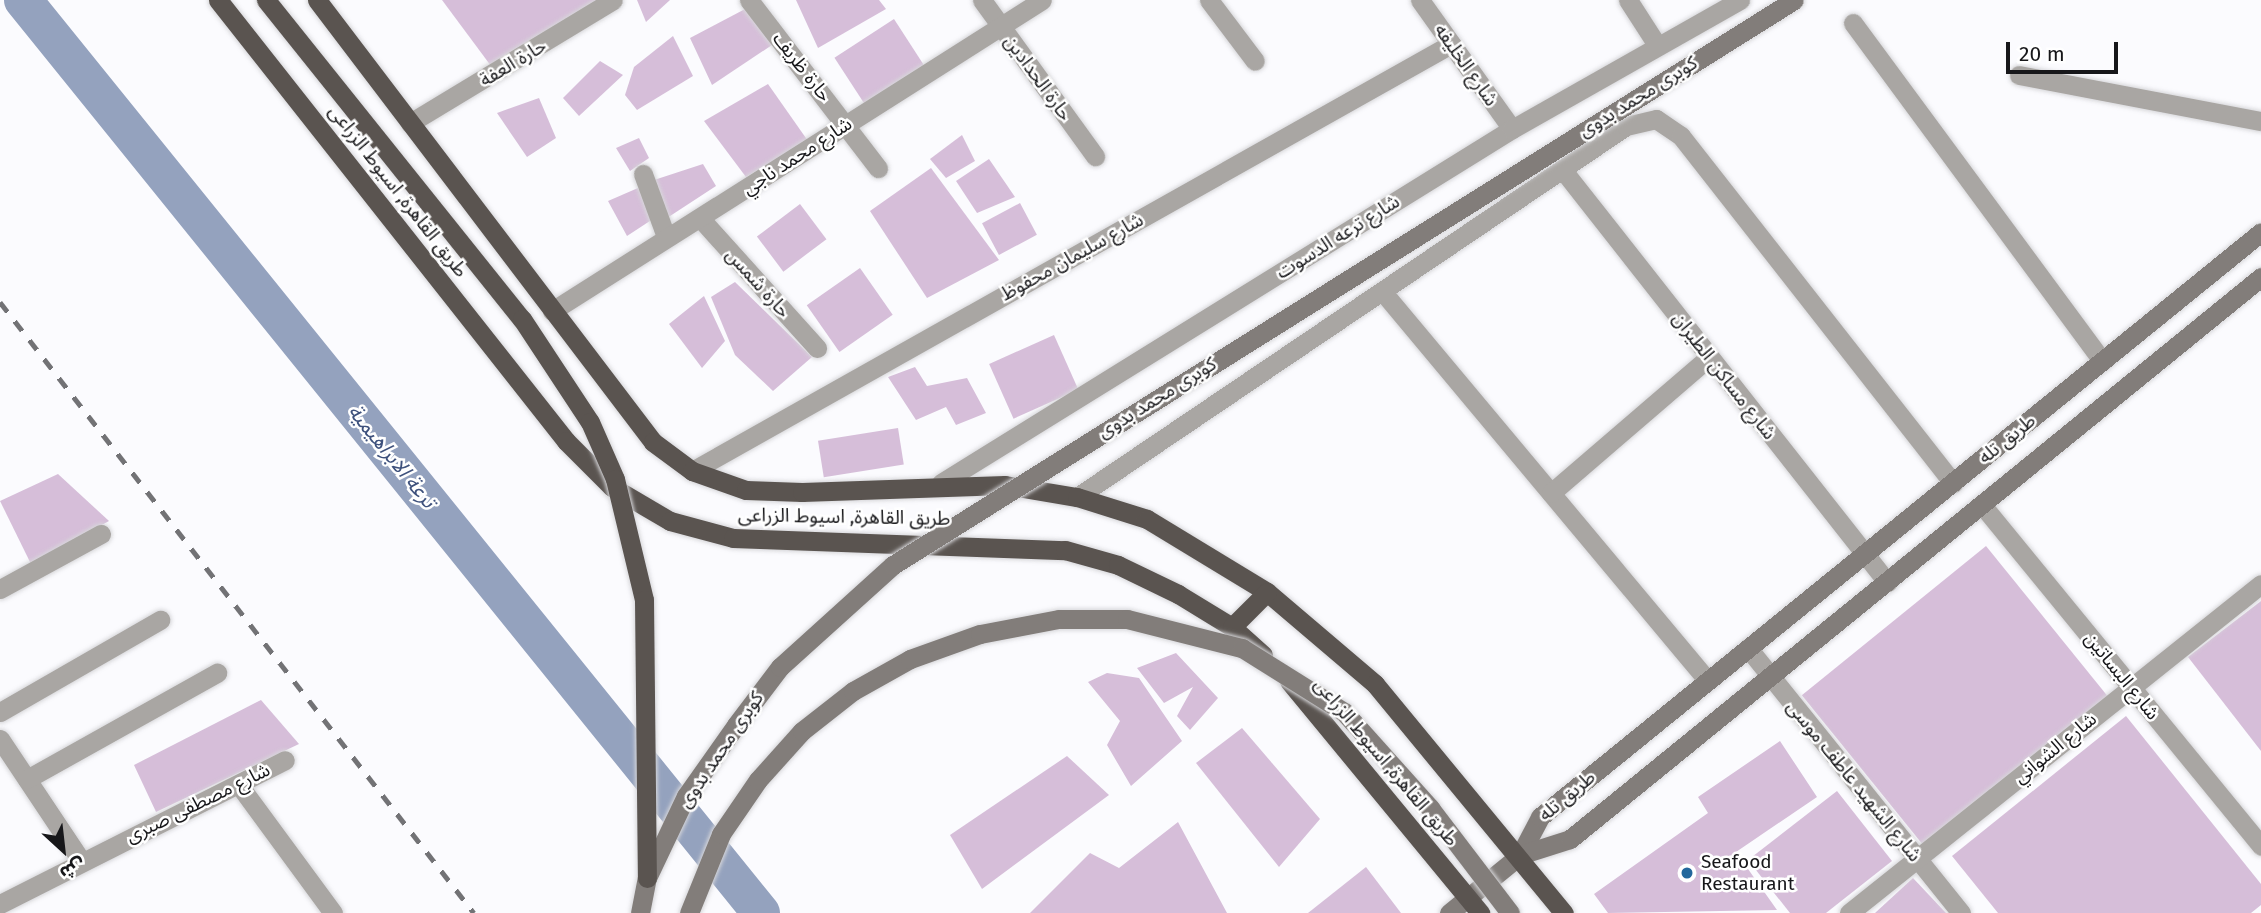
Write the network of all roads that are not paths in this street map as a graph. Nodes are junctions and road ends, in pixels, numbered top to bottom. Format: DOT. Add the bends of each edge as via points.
graph roads {
  1 [pos="218,0"];
  2 [pos="266,0"];
  3 [pos="317,0"];
  4 [pos="613,0"];
  5 [pos="749,0"];
  6 [pos="982,0"];
  7 [pos="1042,0"];
  8 [pos="1209,0"];
  9 [pos="1420,0"];
  10 [pos="1628,0"];
  11 [pos="1740,0"];
  12 [pos="1794,0"];
  13 [pos="1853,23"];
  14 [pos="1001,26"];
  15 [pos="1451,44"];
  16 [pos="1657,45"];
  17 [pos="1255,61"];
  18 [pos="2019,75"];
  19 [pos="2261,121"];
  20 [pos="410,123"];
  21 [pos="847,124"];
  22 [pos="1512,129"];
  23 [pos="1095,156"];
  24 [pos="878,168"];
  25 [pos="1562,169"];
  26 [pos="643,174"];
  27 [pos="700,218"];
  28 [pos="2261,232"];
  29 [pos="666,237"];
  30 [pos="2261,277"];
  31 [pos="1382,291"];
  32 [pos="552,311"];
  33 [pos="817,348"];
  34 [pos="1709,357"];
  35 [pos="2102,361"];
  36 [pos="692,471"];
  37 [pos="941,483"];
  38 [pos="1953,483"];
  39 [pos="1551,493"];
  40 [pos="1077,497"];
  41 [pos="1983,506"];
  42 [pos="101,534"];
  43 [pos="1866,554"];
  44 [pos="1887,582"];
  45 [pos="2261,584"];
  46 [pos="0,589"];
  47 [pos="1267,592"];
  48 [pos="160,620"];
  49 [pos="1232,627"];
  50 [pos="1748,648"];
  51 [pos="217,673"];
  52 [pos="1772,678"];
  53 [pos="1708,681"];
  54 [pos="2131,687"];
  55 [pos="0,712"];
  56 [pos="2,746"];
  57 [pos="285,760"];
  58 [pos="27,779"];
  59 [pos="239,785"];
  60 [pos="2261,846"];
  61 [pos="1520,855"];
  62 [pos="1916,858"];
  63 [pos="80,859"];
  64 [pos="647,878"];
  65 [pos="0,904"];
  66 [pos="1474,905"];
  67 [pos="333,913"];
  68 [pos="640,913"];
  69 [pos="689,913"];
  70 [pos="1449,913"];
  71 [pos="1510,913"];
  72 [pos="1564,913"];
  73 [pos="1849,913"];
  74 [pos="1961,913"];
  1 -- 49 [label="highway, طريق القاهرة, اسيوط الزراعى" via="566,441 612,487 670,521 733,538 1065,550 1118,565"];
  2 -- 64 [label="highway, bridge" via="529,329 600,445 633,539 644,600"];
  3 -- 20 [label="highway, طريق القاهرة, اسيوط الزراعى"];
  4 -- 20 [label="street, حارة العفة"];
  5 -- 21 [label="street, حارة ظريف"];
  6 -- 14 [label="street, حارة الحدادين"];
  7 -- 14 [label="street, شارع محمد ناجي"];
  8 -- 17 [label="street"];
  9 -- 15 [label="street, شارع الخليفه"];
  10 -- 16 [label="street"];
  11 -- 16 [label="street, شارع ترعه الدسوت"];
  12 -- 64 [label="main road, كوبرى محمد بدوى, bridge" via="893,565 780,667 686,796"];
  13 -- 35 [label="street"];
  14 -- 21 [label="street, شارع محمد ناجي"];
  14 -- 23 [label="street, حارة الحدادين"];
  15 -- 22 [label="street, شارع الخليفه"];
  15 -- 36 [label="street, شارع سليمان محفوظ"];
  16 -- 22 [label="street, شارع ترعه الدسوت"];
  18 -- 19 [label="street"];
  20 -- 32 [label="highway, طريق القاهرة, اسيوط الزراعى"];
  21 -- 24 [label="street, حارة ظريف"];
  21 -- 27 [label="street, شارع محمد ناجي"];
  22 -- 37 [label="street, شارع ترعه الدسوت"];
  25 -- 31 [label="street"];
  25 -- 34 [label="street, شارع مساكن الطيران"];
  25 -- 38 [label="street" via="1640,120 1670,125"];
  26 -- 29 [label="street"];
  27 -- 29 [label="street, شارع محمد ناجي"];
  27 -- 33 [label="street, حارة شمس"];
  28 -- 35 [label="main road, طريق تله"];
  29 -- 32 [label="street, شارع محمد ناجي"];
  30 -- 41 [label="main road, طريق تله"];
  31 -- 39 [label="street"];
  31 -- 40 [label="street"];
  32 -- 36 [label="highway, طريق القاهرة, اسيوط الزراعى" via="653,442"];
  34 -- 39 [label="street"];
  34 -- 43 [label="street, شارع مساكن الطيران"];
  35 -- 38 [label="main road, طريق تله"];
  36 -- 37 [label="highway, طريق القاهرة, اسيوط الزراعى" via="746,490"];
  37 -- 40 [label="highway, طريق القاهرة, اسيوط الزراعى"];
  38 -- 43 [label="main road, طريق تله"];
  39 -- 53 [label="street"];
  40 -- 47 [label="highway, طريق القاهرة, اسيوط الزراعى" via="1147,519"];
  41 -- 44 [label="main road, طريق تله"];
  41 -- 54 [label="street, شارع البساتين"];
  42 -- 46 [label="street"];
  43 -- 44 [label="street, شارع مساكن الطيران"];
  43 -- 50 [label="main road, طريق تله"];
  44 -- 52 [label="main road, طريق تله"];
  45 -- 54 [label="street, شارع الشواني"];
  47 -- 49 [label="highway"];
  47 -- 61 [label="highway, طريق القاهرة, اسيوط الزراعى" via="1375,684"];
  48 -- 55 [label="street"];
  49 -- 66 [label="highway, طريق القاهرة, اسيوط الزراعى" via="1325,720"];
  50 -- 52 [label="street, شارع الشهيد عاطف موسى"];
  50 -- 53 [label="main road, طريق تله"];
  51 -- 58 [label="street"];
  52 -- 61 [label="main road, طريق تله" via="1570,839"];
  52 -- 62 [label="street, شارع الشهيد عاطف موسى"];
  53 -- 61 [label="main road, طريق تله" via="1539,817"];
  54 -- 60 [label="street, شارع البساتين"];
  54 -- 62 [label="street, شارع الشواني"];
  56 -- 58 [label="street"];
  57 -- 59 [label="street, شارع مصطفى صبرى"];
  58 -- 63 [label="street"];
  59 -- 63 [label="street, شارع مصطفى صبرى"];
  59 -- 67 [label="street"];
  61 -- 66 [label="main road"];
  61 -- 72 [label="highway, طريق القاهرة, اسيوط الزراعى"];
  62 -- 73 [label="street, شارع الشواني"];
  62 -- 74 [label="street, شارع الشهيد عاطف موسى"];
  63 -- 65 [label="street, شارع مصطفى صبرى"];
  64 -- 68 [label="main road, كوبرى محمد بدوى, bridge"];
  66 -- 70 [label="main road"];
  69 -- 71 [label="main road, bridge" via="721,834 758,780 802,731 853,691 910,659 980,634 1059,619 1113,619 1186,630 1242,648 1344,712 1430,807"];
}
